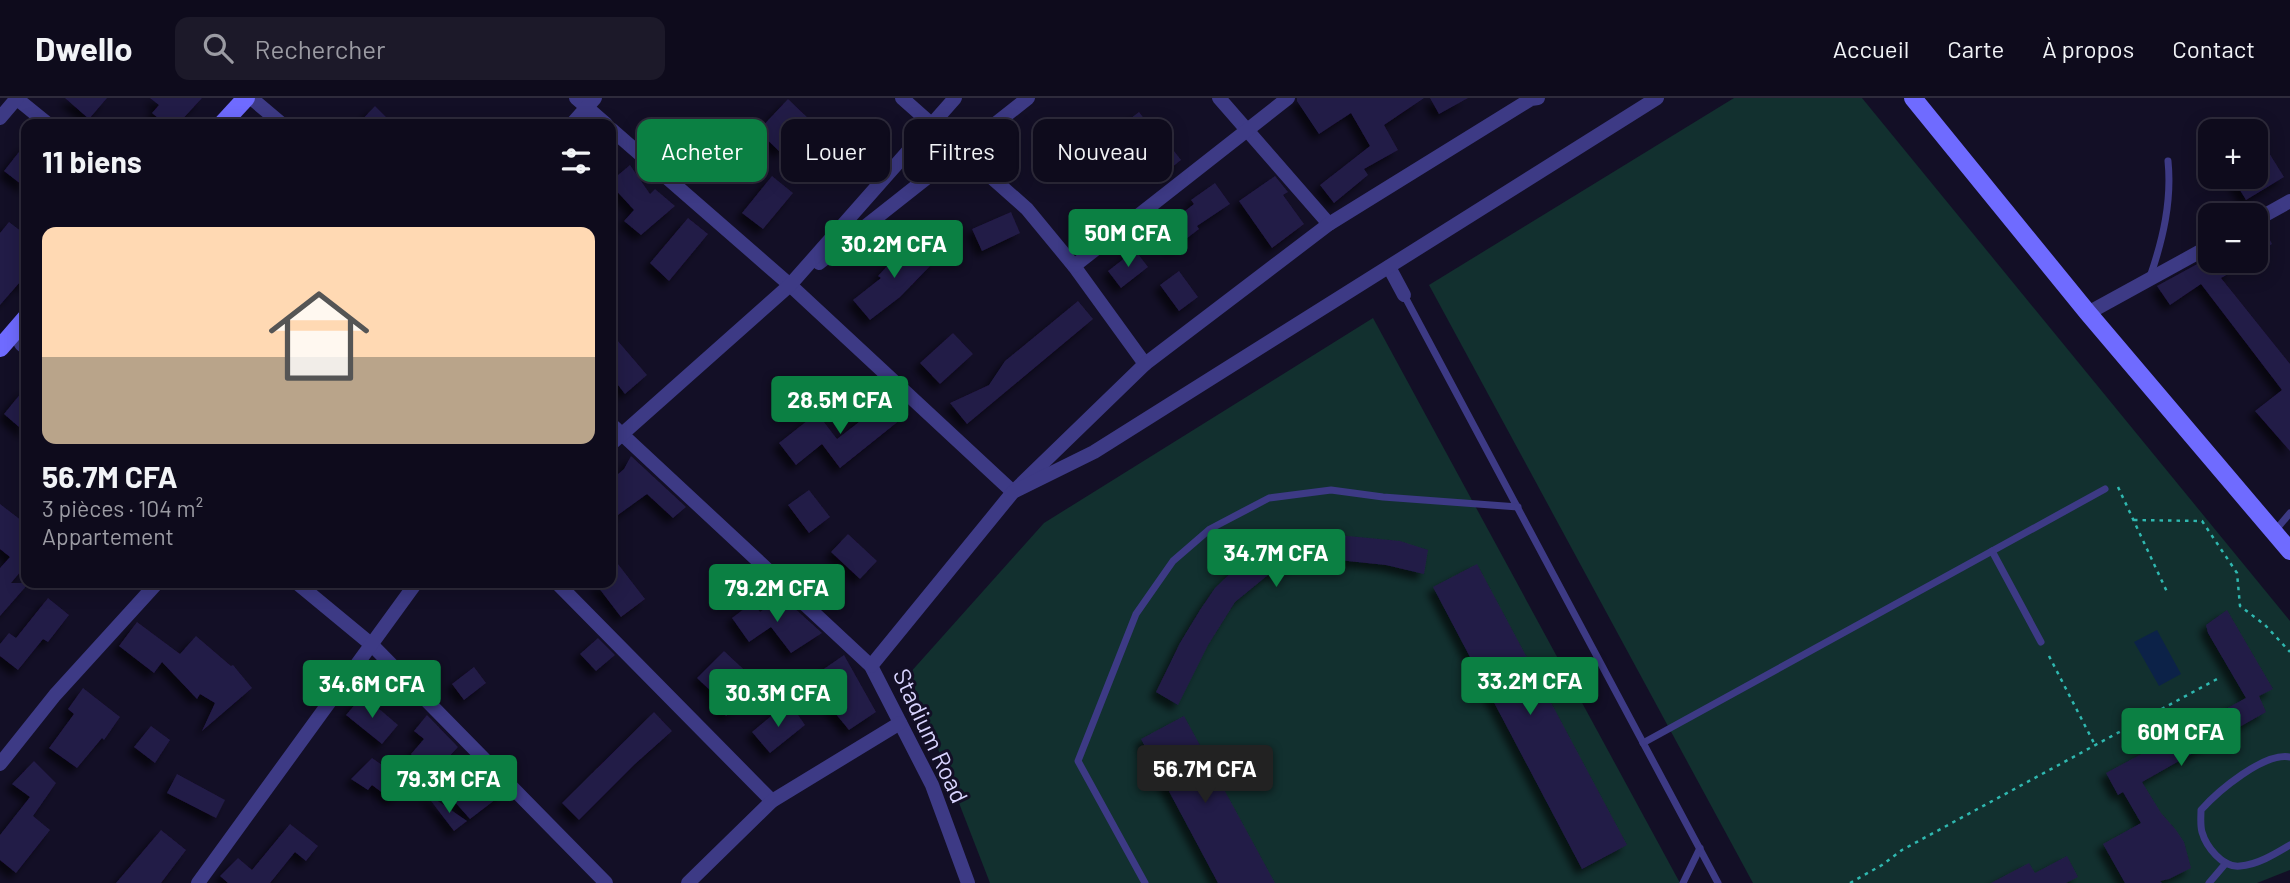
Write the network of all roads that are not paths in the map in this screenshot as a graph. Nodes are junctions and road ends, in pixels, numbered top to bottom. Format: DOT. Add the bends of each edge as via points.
graph roads {
  1 [pos="17,98"];
  2 [pos="249,98"];
  3 [pos="902,98"];
  4 [pos="955,98"];
  5 [pos="1028,98"];
  6 [pos="1219,98"];
  7 [pos="1288,98"];
  8 [pos="1533,98"];
  9 [pos="1657,98"];
  10 [pos="1913,98"];
  11 [pos="586,101"];
  12 [pos="0,118"];
  13 [pos="42,119"];
  14 [pos="227,119"];
  15 [pos="276,119"];
  16 [pos="575,119"];
  17 [pos="602,119"];
  18 [pos="925,119"];
  19 [pos="936,119"];
  20 [pos="1001,119"];
  21 [pos="1246,129"];
  22 [pos="616,133"];
  23 [pos="904,156"];
  24 [pos="2168,161"];
  25 [pos="921,182"];
  26 [pos="996,182"];
  27 [pos="2290,201"];
  28 [pos="2268,213"];
  29 [pos="1329,224"];
  30 [pos="2198,253"];
  31 [pos="1074,266"];
  32 [pos="1389,267"];
  33 [pos="2149,281"];
  34 [pos="790,285"];
  35 [pos="1404,295"];
  36 [pos="2088,313"];
  37 [pos="20,323"];
  38 [pos="0,348"];
  39 [pos="1145,364"];
  40 [pos="617,440"];
  41 [pos="2105,489"];
  42 [pos="1013,492"];
  43 [pos="1518,508"];
  44 [pos="2290,513"];
  45 [pos="2274,532"];
  46 [pos="1992,551"];
  47 [pos="2290,551"];
  48 [pos="152,588"];
  49 [pos="303,588"];
  50 [pos="412,588"];
  51 [pos="562,588"];
  52 [pos="2041,642"];
  53 [pos="372,645"];
  54 [pos="871,666"];
  55 [pos="900,723"];
  56 [pos="1643,743"];
  57 [pos="2290,757"];
  58 [pos="0,764"];
  59 [pos="772,801"];
  60 [pos="2290,845"];
  61 [pos="1700,849"];
  62 [pos="2226,863"];
  63 [pos="198,883"];
  64 [pos="606,883"];
  65 [pos="688,883"];
  66 [pos="968,883"];
  67 [pos="1145,883"];
  68 [pos="1683,883"];
  69 [pos="1718,883"];
  70 [pos="2209,883"];
  1 -- 12 [label="street"];
  1 -- 13 [label="street"];
  2 -- 14 [label="street"];
  2 -- 15 [label="street"];
  3 -- 18 [label="street"];
  4 -- 19 [label="street"];
  5 -- 20 [label="street"];
  6 -- 21 [label="street"];
  7 -- 21 [label="street"];
  8 -- 29 [label="street"];
  9 -- 32 [label="street"];
  10 -- 36 [label="street"];
  11 -- 16 [label="street"];
  11 -- 17 [label="street"];
  21 -- 29 [label="street"];
  21 -- 31 [label="street"];
  22 -- 34 [label="street"];
  23 -- 34 [label="street"];
  24 -- 33 [label="lane" via="2170,198"];
  25 -- 34 [label="street"];
  26 -- 31 [label="street" via="1027,209"];
  27 -- 28 [label="street"];
  29 -- 39 [label="street"];
  30 -- 33 [label="street"];
  31 -- 39 [label="street"];
  32 -- 35 [label="street"];
  32 -- 42 [label="street" via="1094,452"];
  33 -- 36 [label="street"];
  34 -- 40 [label="street"];
  34 -- 42 [label="street"];
  35 -- 43 [label="lane"];
  36 -- 45 [label="street"];
  37 -- 38 [label="street"];
  39 -- 42 [label="street"];
  40 -- 54 [label="street, Stadium Road"];
  41 -- 46 [label="lane"];
  42 -- 54 [label="street"];
  43 -- 56 [label="lane"];
  43 -- 67 [label="lane" via="1331,490 1269,498 1210,529 1173,561 1136,614 1078,761"];
  44 -- 45 [label="lane"];
  45 -- 47 [label="street"];
  46 -- 52 [label="lane"];
  46 -- 56 [label="lane"];
  48 -- 58 [label="street" via="55,695"];
  49 -- 53 [label="street"];
  50 -- 53 [label="street"];
  51 -- 59 [label="street"];
  53 -- 63 [label="street"];
  53 -- 64 [label="street"];
  54 -- 55 [label="street, Stadium Road"];
  55 -- 59 [label="street"];
  55 -- 66 [label="street, Stadium Road" via="932,785"];
  56 -- 61 [label="lane"];
  57 -- 62 [label="lane" via="2283,755 2261,764 2216,793 2201,810 2201,830 2210,849"];
  59 -- 65 [label="street"];
  60 -- 62 [label="lane" via="2238,867"];
  61 -- 68 [label="lane"];
  61 -- 69 [label="lane"];
  62 -- 70 [label="lane"];
}
